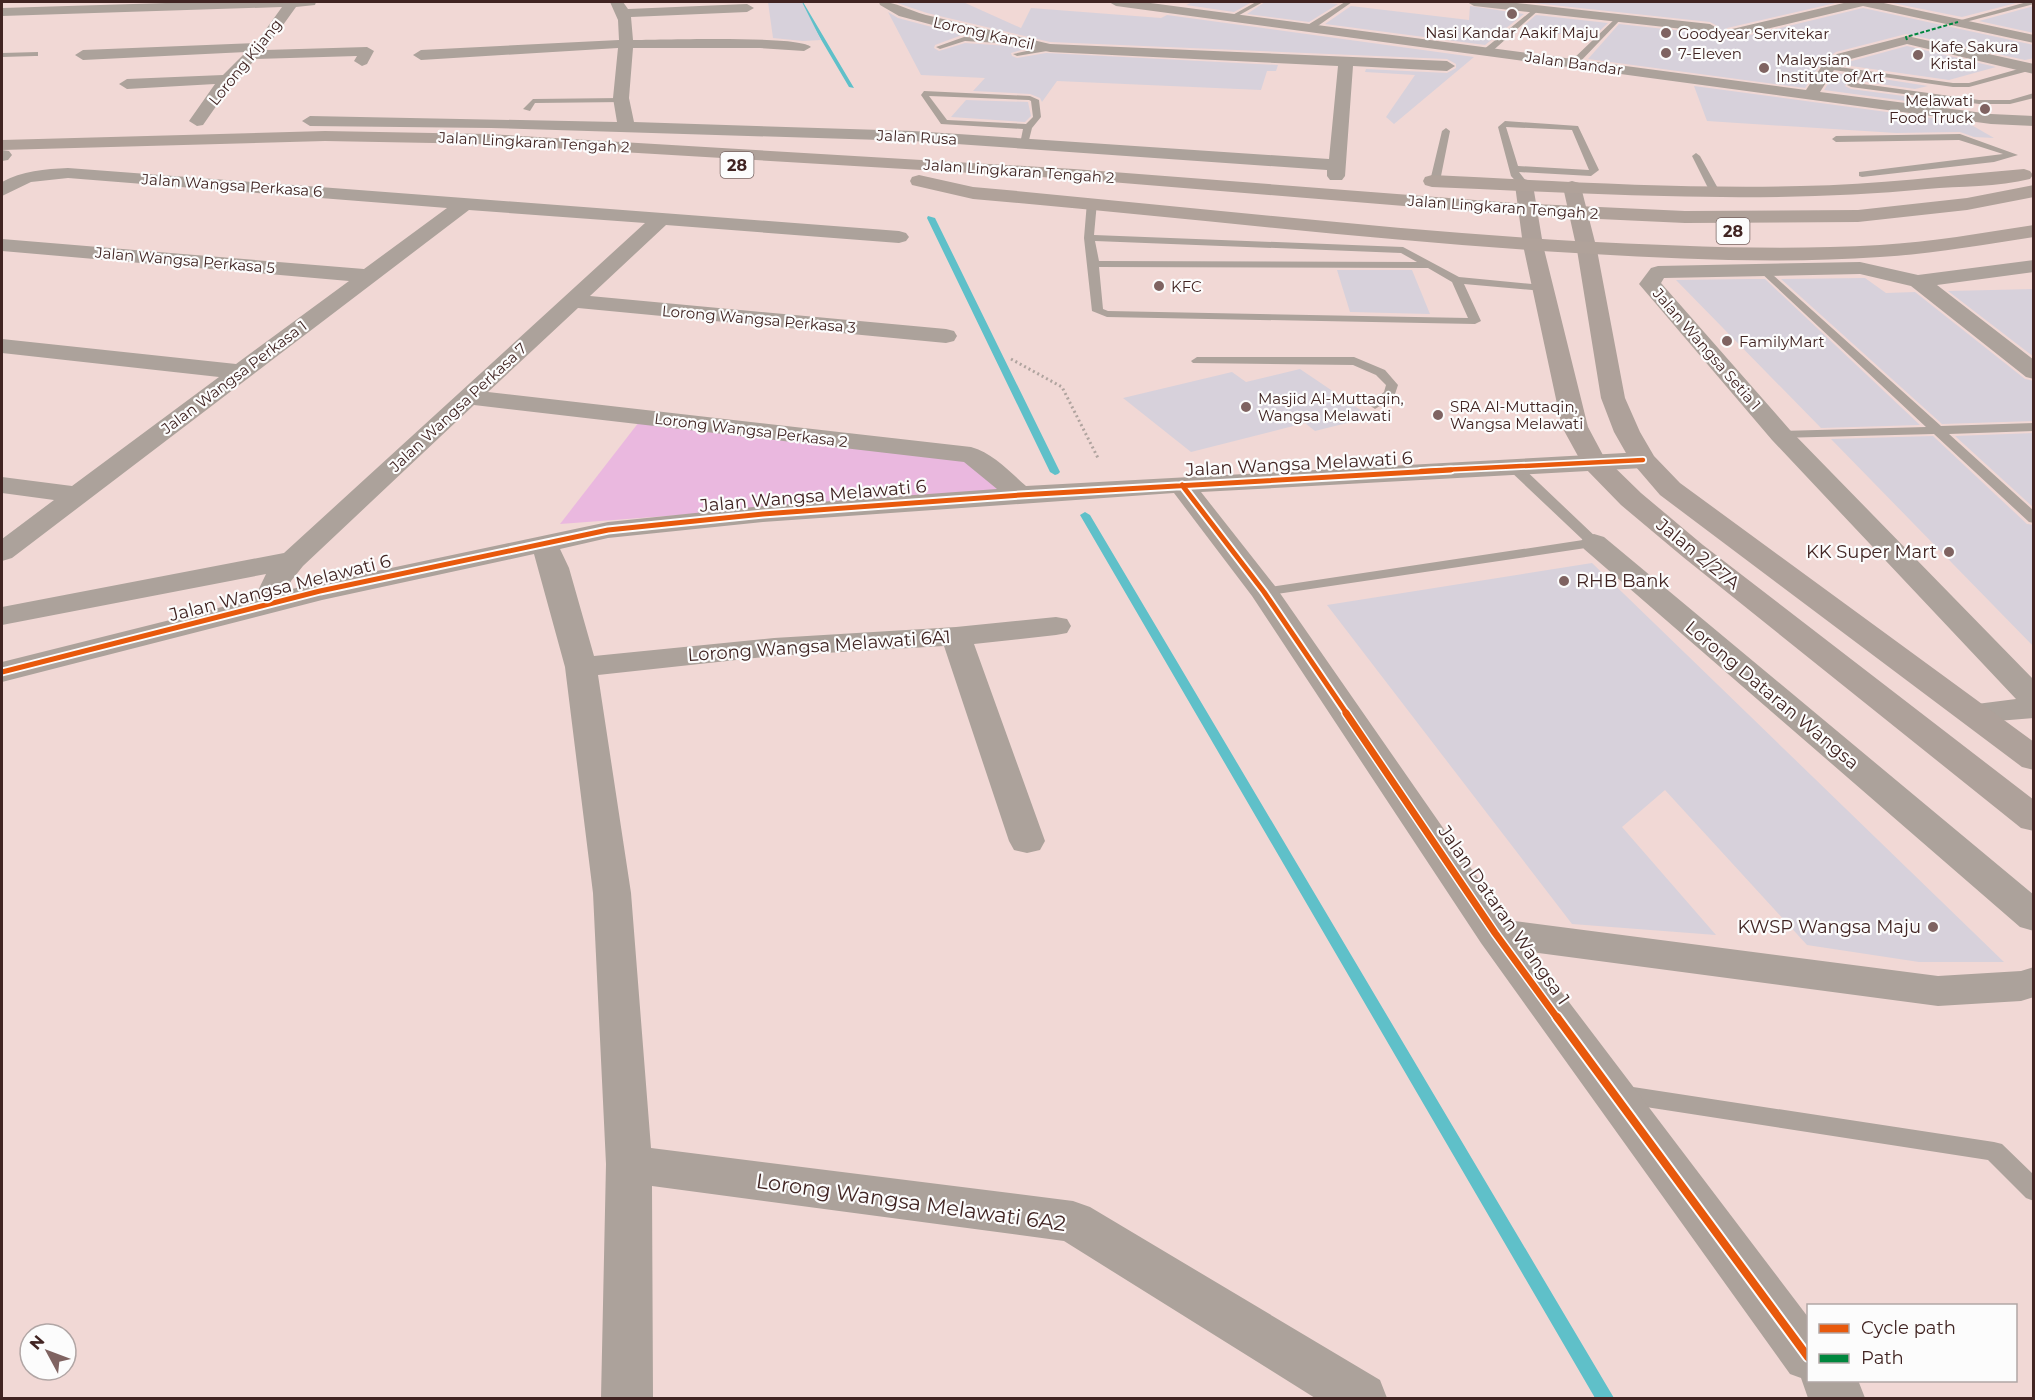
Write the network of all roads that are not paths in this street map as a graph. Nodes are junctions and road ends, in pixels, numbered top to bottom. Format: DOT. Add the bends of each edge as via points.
graph roads {
  1 [pos="292,2"];
  2 [pos="310,2"];
  3 [pos="885,2"];
  4 [pos="1116,2"];
  5 [pos="1260,2"];
  6 [pos="1349,2"];
  7 [pos="1474,2"];
  8 [pos="1862,2"];
  9 [pos="2033,2"];
  10 [pos="113,5"];
  11 [pos="620,7"];
  12 [pos="1566,7"];
  13 [pos="747,8"];
  14 [pos="1537,9"];
  15 [pos="1620,11"];
  16 [pos="2,12"];
  17 [pos="1232,17"];
  18 [pos="1958,22"];
  19 [pos="1309,28"];
  20 [pos="674,29"];
  21 [pos="626,39"];
  22 [pos="2034,39"];
  23 [pos="804,47"];
  24 [pos="940,47"];
  25 [pos="1020,48"];
  26 [pos="256,51"];
  27 [pos="1486,51"];
  28 [pos="35,54"];
  29 [pos="2,55"];
  30 [pos="83,55"];
  31 [pos="421,56"];
  32 [pos="1346,61"];
  33 [pos="362,62"];
  34 [pos="1703,62"];
  35 [pos="1574,63"];
  36 [pos="1463,66"];
  37 [pos="1828,67"];
  38 [pos="1486,68"];
  39 [pos="2030,70"];
  40 [pos="1861,72"];
  41 [pos="227,79"];
  42 [pos="127,84"];
  43 [pos="1684,84"];
  44 [pos="1810,95"];
  45 [pos="2034,95"];
  46 [pos="621,100"];
  47 [pos="527,109"];
  48 [pos="197,121"];
  49 [pos="310,121"];
  50 [pos="2034,121"];
  51 [pos="944,122"];
  52 [pos="626,126"];
  53 [pos="1446,131"];
  54 [pos="1026,135"];
  55 [pos="913,136"];
  56 [pos="936,137"];
  57 [pos="1836,139"];
  58 [pos="2,153"];
  59 [pos="757,154"];
  60 [pos="1696,156"];
  61 [pos="1927,167"];
  62 [pos="1336,171"];
  63 [pos="1034,172"];
  64 [pos="886,174"];
  65 [pos="1074,174"];
  66 [pos="1862,174"];
  67 [pos="2034,174"];
  68 [pos="1358,177"];
  69 [pos="1519,177"];
  70 [pos="1413,180"];
  71 [pos="1952,180"];
  72 [pos="1435,181"];
  73 [pos="1572,187"];
  74 [pos="2,190"];
  75 [pos="2034,191"];
  76 [pos="1706,192"];
  77 [pos="467,202"];
  78 [pos="1092,202"];
  79 [pos="2034,209"];
  80 [pos="1470,212"];
  81 [pos="661,219"];
  82 [pos="2034,231"];
  83 [pos="899,237"];
  84 [pos="1089,238"];
  85 [pos="2,245"];
  86 [pos="1533,245"];
  87 [pos="1587,250"];
  88 [pos="1699,254"];
  89 [pos="1094,264"];
  90 [pos="1430,265"];
  91 [pos="2032,267"];
  92 [pos="1763,269"];
  93 [pos="368,276"];
  94 [pos="1457,280"];
  95 [pos="1918,281"];
  96 [pos="1543,288"];
  97 [pos="572,301"];
  98 [pos="946,336"];
  99 [pos="2,346"];
  100 [pos="1197,362"];
  101 [pos="241,372"];
  102 [pos="2034,372"];
  103 [pos="468,397"];
  104 [pos="1375,405"];
  105 [pos="2034,427"];
  106 [pos="1936,429"];
  107 [pos="1781,435"];
  108 [pos="1643,460"];
  109 [pos="1593,461"];
  110 [pos="1514,467"];
  111 [pos="2,485"];
  112 [pos="1182,485"];
  113 [pos="77,495"];
  114 [pos="1020,495"];
  115 [pos="2034,519"];
  116 [pos="1594,543"];
  117 [pos="544,544"];
  118 [pos="2,552"];
  119 [pos="293,560"];
  120 [pos="1264,592"];
  121 [pos="267,604"];
  122 [pos="2,616"];
  123 [pos="1056,626"];
  124 [pos="956,636"];
  125 [pos="581,667"];
  126 [pos="2,672"];
  127 [pos="2034,699"];
  128 [pos="2034,708"];
  129 [pos="1972,712"];
  130 [pos="2034,759"];
  131 [pos="2034,819"];
  132 [pos="1026,841"];
  133 [pos="2034,918"];
  134 [pos="1495,933"];
  135 [pos="2034,982"];
  136 [pos="1615,1093"];
  137 [pos="629,1164"];
  138 [pos="2034,1191"];
  139 [pos="1807,1354"];
  140 [pos="1827,1382"];
  141 [pos="627,1398"];
  142 [pos="1361,1398"];
  143 [pos="1839,1398"];
  1 -- 2 [label="street"];
  1 -- 10 [label="street"];
  1 -- 26 [label="street, Lorong Kijang"];
  3 -- 25 [label="street, Lorong Kancil" via="904,13"];
  4 -- 17 [label="street, Jalan Bandar"];
  5 -- 17 [label="lane"];
  6 -- 19 [label="lane"];
  7 -- 14 [label="street"];
  8 -- 15 [label="street" via="1720,35"];
  8 -- 18 [label="street"];
  9 -- 18 [label="lane"];
  10 -- 16 [label="street"];
  11 -- 13 [label="street"];
  11 -- 21 [label="street"];
  12 -- 14 [label="street"];
  12 -- 15 [label="street"];
  14 -- 27 [label="lane"];
  15 -- 35 [label="lane"];
  17 -- 19 [label="street, Jalan Bandar"];
  18 -- 22 [label="street"];
  19 -- 27 [label="street, Jalan Bandar"];
  20 -- 21 [label="street"];
  21 -- 23 [label="street"];
  21 -- 31 [label="street"];
  21 -- 46 [label="street"];
  24 -- 25 [label="lane" via="964,39"];
  25 -- 32 [label="street, Lorong Kancil"];
  26 -- 30 [label="street"];
  26 -- 33 [label="street" via="367,51"];
  26 -- 41 [label="street, Lorong Kijang"];
  27 -- 35 [label="street, Jalan Bandar"];
  28 -- 29 [label="lane"];
  32 -- 36 [label="street, Lorong Kancil"];
  32 -- 62 [label="street"];
  34 -- 43 [label="street"];
  35 -- 43 [label="street, Jalan Bandar"];
  37 -- 39 [label="street" via="1842,57 1907,40"];
  37 -- 40 [label="lane"];
  37 -- 44 [label="street"];
  38 -- 43 [label="street" via="1654,90"];
  39 -- 40 [label="lane" via="1969,85"];
  40 -- 45 [label="lane" via="1851,85 1979,102 2010,102"];
  41 -- 42 [label="street"];
  41 -- 48 [label="street, Lorong Kijang"];
  43 -- 44 [label="street, Jalan Bandar"];
  44 -- 50 [label="street, Jalan Bandar"];
  46 -- 47 [label="lane" via="533,101"];
  46 -- 52 [label="street"];
  49 -- 52 [label="street, Jalan Rusa"];
  51 -- 54 [label="lane"];
  51 -- 54 [label="lane" via="927,93 1030,98 1035,100 1037,117"];
  51 -- 56 [label="lane"];
  52 -- 55 [label="street, Jalan Rusa"];
  53 -- 72 [label="lane"];
  54 -- 56 [label="street, Jalan Rusa"];
  54 -- 62 [label="street, Jalan Rusa"];
  54 -- 63 [label="street"];
  55 -- 56 [label="street, Jalan Rusa"];
  55 -- 59 [label="street" via="894,145"];
  57 -- 61 [label="lane" via="1960,137 2014,154"];
  58 -- 59 [label="highway, Jalan Lingkaran Tengah 2 / 28" via="325,136 410,136"];
  58 -- 64 [label="highway, Jalan Lingkaran Tengah 2 / 28" via="398,147"];
  59 -- 63 [label="highway, Jalan Lingkaran Tengah 2 / 28"];
  60 -- 76 [label="lane"];
  61 -- 66 [label="lane"];
  61 -- 71 [label="lane"];
  62 -- 65 [label="highway" via="1113,168"];
  62 -- 68 [label="highway"];
  63 -- 65 [label="highway, Jalan Lingkaran Tengah 2 / 28"];
  64 -- 78 [label="highway" via="973,193"];
  64 -- 80 [label="highway, Jalan Lingkaran Tengah 2 / 28"];
  65 -- 80 [label="highway, Jalan Lingkaran Tengah 2 / 28"];
  67 -- 71 [label="highway"];
  69 -- 69 [label="lane" via="1502,127 1505,123 1575,128 1594,170"];
  69 -- 72 [label="highway"];
  69 -- 73 [label="highway"];
  69 -- 86 [label="main road, Jalan 2/27A"];
  70 -- 72 [label="highway"];
  71 -- 76 [label="highway" via="1888,188"];
  73 -- 76 [label="highway"];
  73 -- 87 [label="main road, Jalan 2/27A"];
  74 -- 77 [label="street, Jalan Wangsa Perkasa 6" via="13,181 68,173"];
  75 -- 80 [label="highway, Jalan Lingkaran Tengah 2 / 28" via="1967,204 1805,218"];
  76 -- 88 [label="highway" via="1660,198 1652,205 1657,234"];
  77 -- 81 [label="street, Jalan Wangsa Perkasa 6"];
  77 -- 93 [label="street, Jalan Wangsa Perkasa 1"];
  78 -- 84 [label="lane"];
  78 -- 86 [label="highway"];
  79 -- 80 [label="highway, Jalan Lingkaran Tengah 2 / 28" via="1878,229 1791,231 1642,228"];
  81 -- 83 [label="street, Jalan Wangsa Perkasa 6"];
  81 -- 97 [label="street, Jalan Wangsa Perkasa 7"];
  82 -- 88 [label="highway" via="1861,252"];
  84 -- 89 [label="lane"];
  84 -- 90 [label="lane" via="1403,250"];
  85 -- 93 [label="street, Jalan Wangsa Perkasa 5"];
  86 -- 87 [label="highway"];
  86 -- 96 [label="main road, Jalan 2/27A"];
  87 -- 88 [label="highway"];
  87 -- 108 [label="main road, Jalan 2/27A" via="1613,398"];
  89 -- 90 [label="lane"];
  89 -- 94 [label="lane" via="1098,310 1107,314 1474,321"];
  90 -- 94 [label="lane"];
  91 -- 95 [label="street, Jalan Wangsa Setia 1"];
  92 -- 95 [label="street, Jalan Wangsa Setia 1" via="1860,268"];
  92 -- 106 [label="lane"];
  92 -- 107 [label="street, Jalan Wangsa Setia 1" via="1658,272 1650,284"];
  93 -- 101 [label="street, Jalan Wangsa Perkasa 1"];
  94 -- 96 [label="lane"];
  95 -- 102 [label="street"];
  96 -- 109 [label="main road, Jalan 2/27A" via="1575,427"];
  97 -- 98 [label="street, Lorong Wangsa Perkasa 3"];
  97 -- 103 [label="street, Jalan Wangsa Perkasa 7"];
  99 -- 101 [label="street"];
  100 -- 104 [label="lane" via="1354,361 1387,376 1392,386 1390,394"];
  101 -- 113 [label="street, Jalan Wangsa Perkasa 1"];
  103 -- 114 [label="street, Lorong Wangsa Perkasa 2" via="971,455"];
  103 -- 119 [label="street, Jalan Wangsa Perkasa 7"];
  105 -- 106 [label="lane"];
  106 -- 107 [label="lane"];
  106 -- 115 [label="lane"];
  107 -- 127 [label="street, Jalan Wangsa Setia 1"];
  108 -- 109 [label="street, Jalan Wangsa Melawati 6"];
  108 -- 129 [label="main road, Jalan 2/27A" via="1670,489"];
  109 -- 110 [label="street, Jalan Wangsa Melawati 6"];
  109 -- 131 [label="main road, Jalan 2/27A" via="1631,500 1693,551"];
  110 -- 112 [label="street, Jalan Wangsa Melawati 6"];
  110 -- 116 [label="lane, Lorong Dataran Wangsa"];
  111 -- 113 [label="street"];
  112 -- 114 [label="street, Jalan Wangsa Melawati 6"];
  112 -- 120 [label="street, Jalan Dataran Wangsa 1"];
  113 -- 118 [label="street, Jalan Wangsa Perkasa 1"];
  114 -- 117 [label="street, Jalan Wangsa Melawati 6" via="741,516 608,530"];
  116 -- 120 [label="lane"];
  116 -- 133 [label="street, Lorong Dataran Wangsa"];
  117 -- 121 [label="street, Jalan Wangsa Melawati 6"];
  117 -- 125 [label="street"];
  119 -- 121 [label="street, Jalan Wangsa Perkasa 7" via="277,579"];
  119 -- 122 [label="street"];
  120 -- 134 [label="street, Jalan Dataran Wangsa 1"];
  121 -- 126 [label="street, Jalan Wangsa Melawati 6"];
  123 -- 124 [label="street, Lorong Wangsa Melawati 6A1"];
  124 -- 125 [label="street, Lorong Wangsa Melawati 6A1" via="774,647"];
  124 -- 132 [label="street"];
  125 -- 137 [label="street" via="612,893"];
  128 -- 129 [label="street"];
  129 -- 130 [label="main road, Jalan 2/27A"];
  134 -- 135 [label="street" via="1938,991"];
  134 -- 136 [label="street, Jalan Dataran Wangsa 1"];
  136 -- 138 [label="lane" via="1994,1151"];
  136 -- 139 [label="street, Jalan Dataran Wangsa 1"];
  137 -- 141 [label="street"];
  137 -- 142 [label="street, Lorong Wangsa Melawati 6A2" via="1073,1222"];
  140 -- 143 [label="street"];
}
